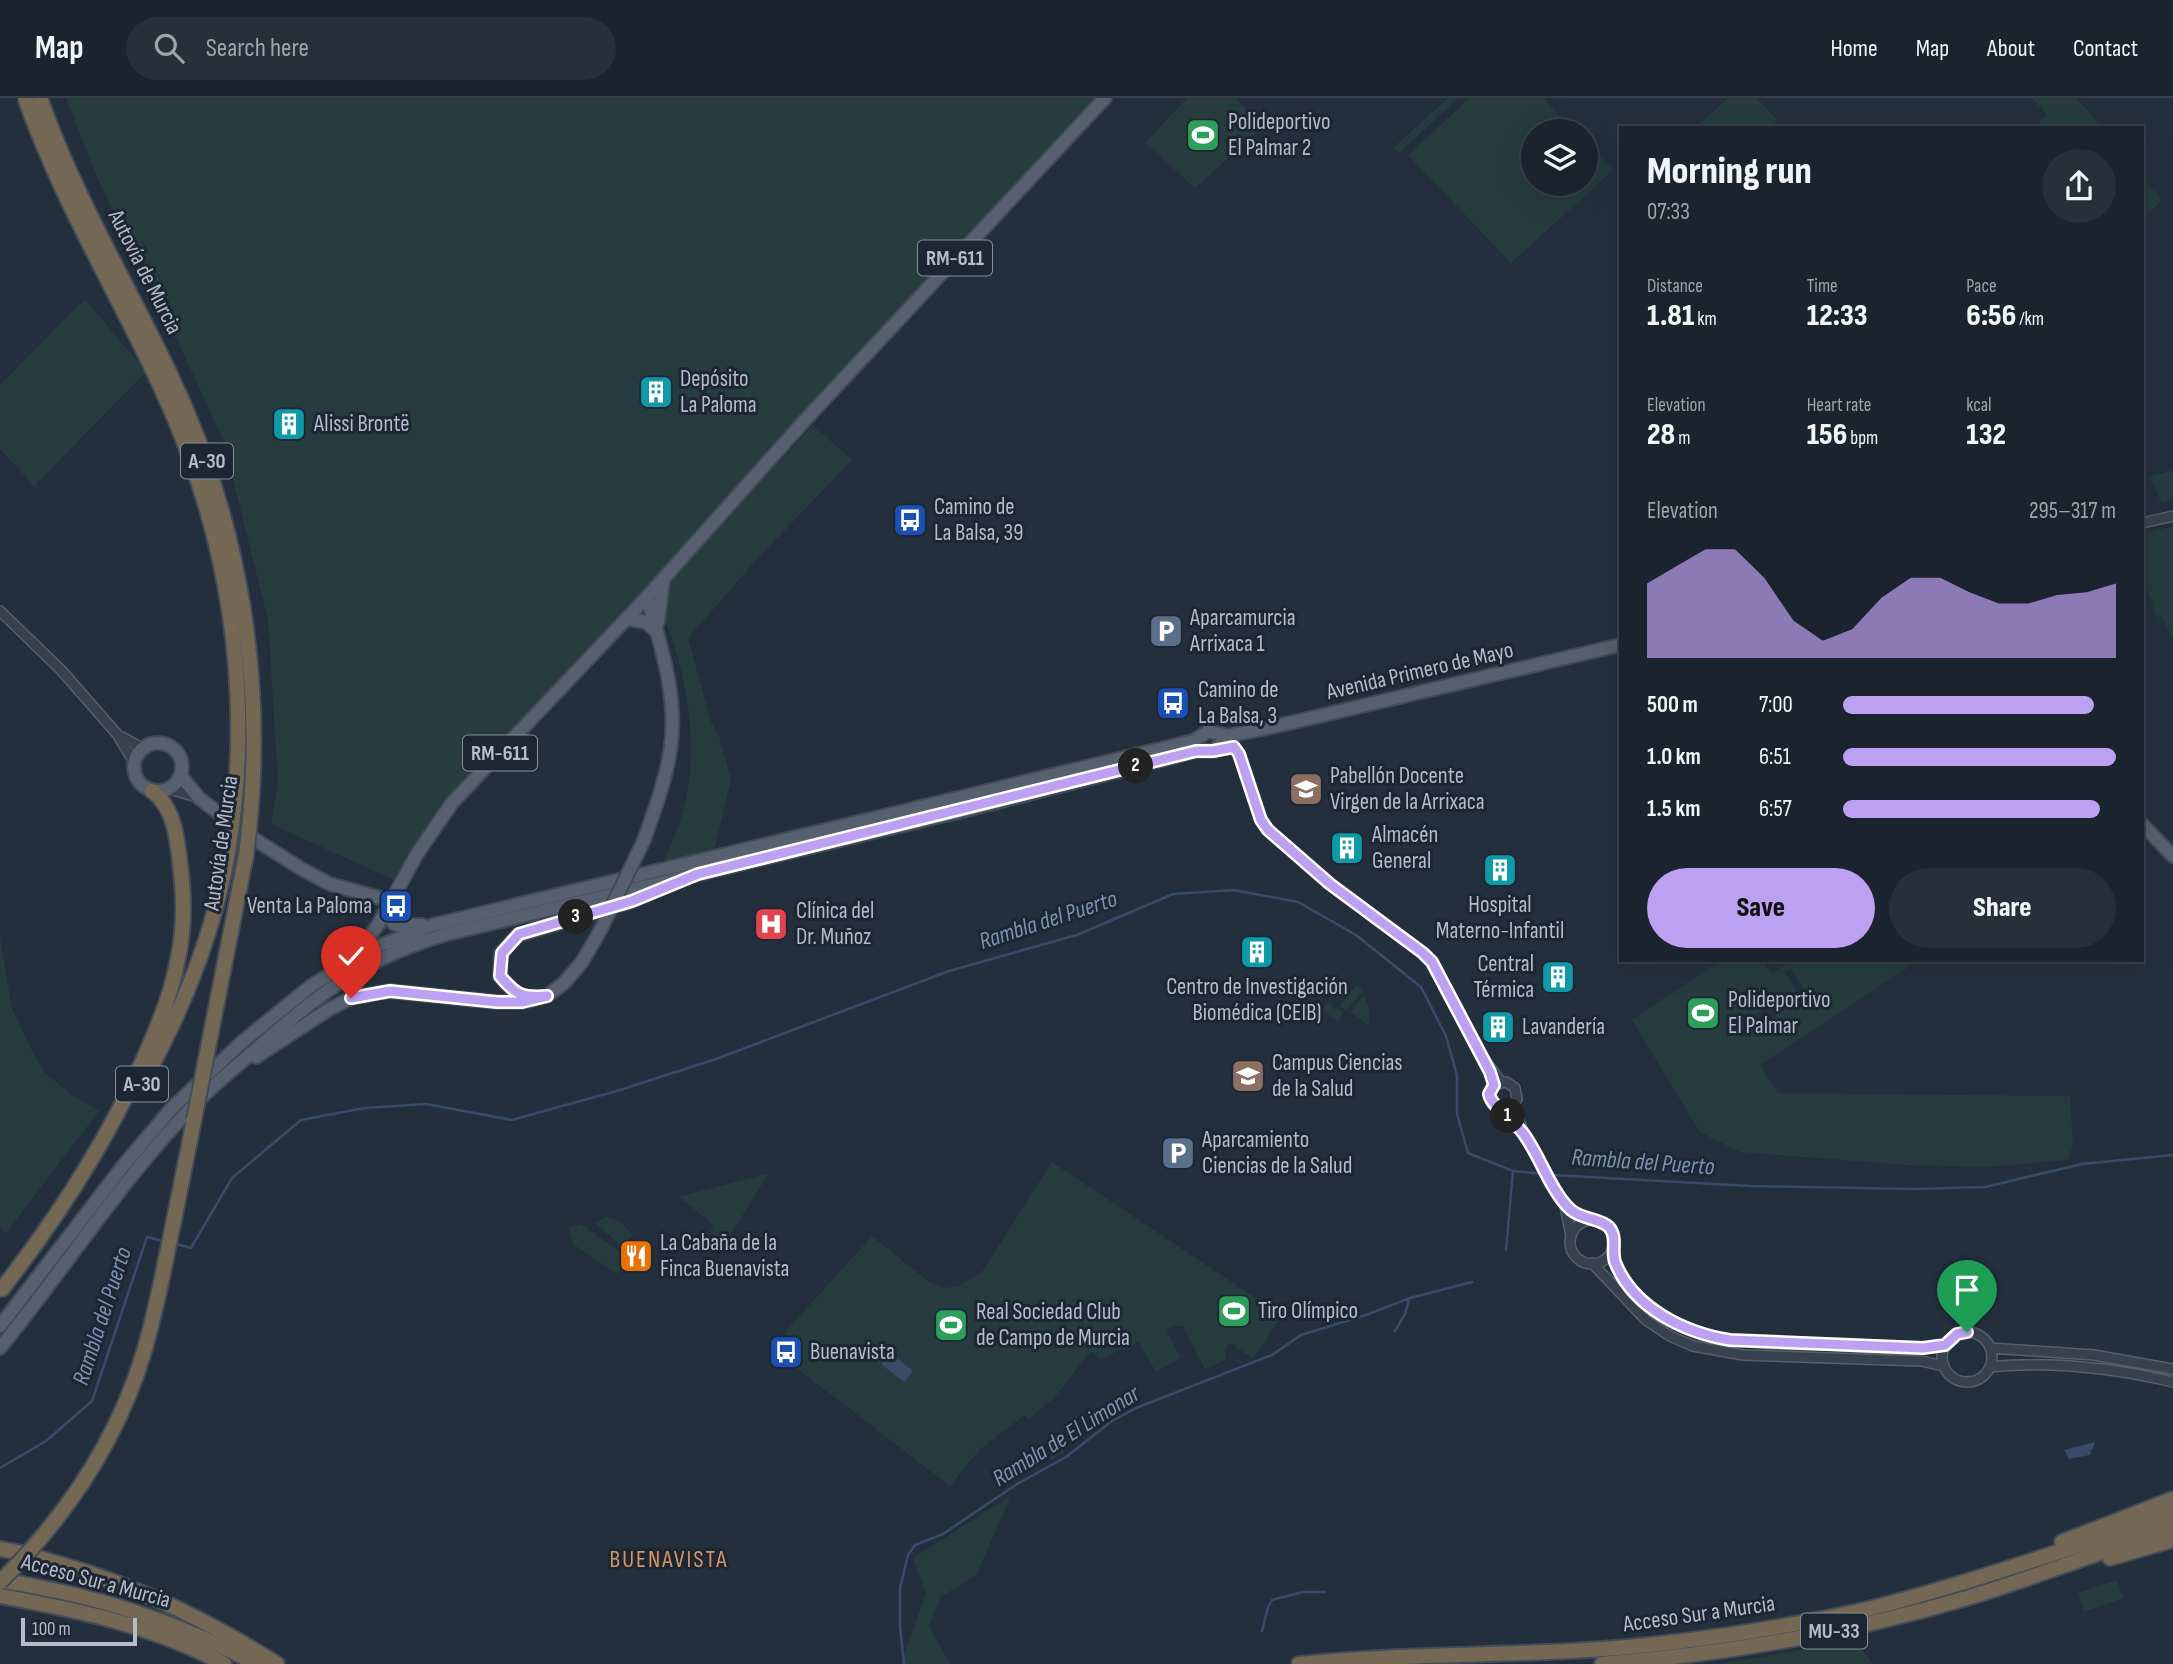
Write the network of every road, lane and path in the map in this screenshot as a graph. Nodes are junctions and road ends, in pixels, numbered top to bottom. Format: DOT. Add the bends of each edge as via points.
graph roads {
  1 [pos="26,98"];
  2 [pos="40,98"];
  3 [pos="1105,98"];
  4 [pos="2173,516"];
  5 [pos="2144,523"];
  6 [pos="664,578"];
  7 [pos="647,597"];
  8 [pos="0,611"];
  9 [pos="626,619"];
  10 [pos="657,633"];
  11 [pos="1619,645"];
  12 [pos="117,734"];
  13 [pos="1221,743"];
  14 [pos="142,748"];
  15 [pos="134,762"];
  16 [pos="181,776"];
  17 [pos="169,789"];
  18 [pos="152,791"];
  19 [pos="974,795"];
  20 [pos="199,799"];
  21 [pos="944,802"];
  22 [pos="962,811"];
  23 [pos="2144,826"];
  24 [pos="2173,856"];
  25 [pos="698,874"];
  26 [pos="391,901"];
  27 [pos="433,925"];
  28 [pos="311,986"];
  29 [pos="547,996"];
  30 [pos="228,1074"];
  31 [pos="1497,1083"];
  32 [pos="1514,1104"];
  33 [pos="1501,1109"];
  34 [pos="1524,1135"];
  35 [pos="1561,1198"];
  36 [pos="1588,1220"];
  37 [pos="1571,1236"];
  38 [pos="1612,1251"];
  39 [pos="1592,1264"];
  40 [pos="1,1290"];
  41 [pos="0,1325"];
  42 [pos="1945,1345"];
  43 [pos="0,1348"];
  44 [pos="1990,1348"];
  45 [pos="1944,1366"];
  46 [pos="1990,1367"];
  47 [pos="2173,1369"];
  48 [pos="2173,1382"];
  49 [pos="2173,1499"];
  50 [pos="2173,1514"];
  51 [pos="2173,1528"];
  52 [pos="2173,1540"];
  53 [pos="0,1549"];
  54 [pos="2014,1566"];
  55 [pos="2061,1567"];
  56 [pos="0,1581"];
  57 [pos="0,1596"];
  58 [pos="224,1664"];
  59 [pos="257,1664"];
  60 [pos="277,1664"];
  61 [pos="1299,1664"];
  62 [pos="1602,1664"];
  1 -- 40 [label="highway, Autovía de Murcia / A-30, bridge" via="59,183 174,417 203,492 228,597 239,681 238,774 218,897 197,963 150,1069 86,1177"];
  2 -- 56 [label="highway, Autovía de Murcia / A-30, bridge" via="72,177 172,376 226,522 253,680 254,773 246,855 143,1354 110,1437 64,1510"];
  3 -- 6 [label="main road, RM-611"];
  4 -- 5 [label="street"];
  6 -- 7 [label="main road, RM-611"];
  6 -- 10 [label="main road"];
  7 -- 9 [label="main road, RM-611"];
  7 -- 10 [label="main road"];
  8 -- 12 [label="street" via="61,670"];
  9 -- 10 [label="main road" via="646,622"];
  9 -- 26 [label="main road, RM-611" via="452,803"];
  10 -- 29 [label="main road, bridge" via="672,711 671,750 656,807 600,931 582,962"];
  11 -- 13 [label="main road, Avenida Primero de Mayo"];
  12 -- 14 [label="street"];
  12 -- 15 [label="street"];
  13 -- 19 [label="main road" via="1202,745 1202,737"];
  13 -- 22 [label="main road, Avenida Primero de Mayo"];
  13 -- 31 [label="street" via="1239,754 1264,825 1330,884 1428,957"];
  14 -- 15 [label="main road"];
  14 -- 16 [label="main road" via="159,743 175,749 181,759"];
  15 -- 18 [label="main road" via="137,780"];
  16 -- 17 [label="main road"];
  16 -- 20 [label="main road"];
  17 -- 18 [label="main road"];
  17 -- 20 [label="street"];
  18 -- 40 [label="highway" via="170,813 181,870 182,934 169,997 107,1134 51,1224"];
  19 -- 21 [label="main road"];
  19 -- 22 [label="main road"];
  20 -- 26 [label="main road" via="316,877"];
  21 -- 22 [label="main road"];
  21 -- 27 [label="main road"];
  22 -- 25 [label="main road, Avenida Primero de Mayo"];
  23 -- 24 [label="main road"];
  25 -- 29 [label="main road" via="632,901 519,934 502,953 500,976 527,998"];
  25 -- 30 [label="main road" via="411,944 332,986"];
  26 -- 27 [label="main road" via="390,919 396,925"];
  26 -- 28 [label="main road, RM-611" via="364,944"];
  27 -- 28 [label="main road" via="379,946"];
  28 -- 41 [label="main road" via="173,1107"];
  29 -- 30 [label="main road" via="497,1002 390,991 351,998"];
  30 -- 43 [label="main road" via="161,1142"];
  31 -- 32 [label="street" via="1515,1087"];
  31 -- 33 [label="street" via="1490,1101"];
  32 -- 33 [label="street"];
  32 -- 34 [label="street"];
  33 -- 34 [label="street"];
  34 -- 35 [label="street"];
  35 -- 36 [label="street"];
  35 -- 37 [label="street"];
  36 -- 37 [label="street"];
  36 -- 38 [label="street" via="1608,1227"];
  37 -- 39 [label="street" via="1575,1255"];
  38 -- 39 [label="street"];
  38 -- 42 [label="street" via="1620,1273 1637,1294 1676,1324 1700,1334 1757,1342 1905,1348"];
  39 -- 45 [label="street" via="1646,1320 1693,1346 1743,1355 1921,1361"];
  42 -- 44 [label="street" via="1967,1332 1981,1337"];
  42 -- 45 [label="street"];
  44 -- 46 [label="street"];
  44 -- 47 [label="street" via="2094,1355"];
  45 -- 46 [label="street" via="1952,1377 1967,1382 1981,1378"];
  46 -- 48 [label="street" via="2093,1368"];
  49 -- 54 [label="highway" via="2050,1546"];
  50 -- 54 [label="highway, Acceso Sur a Murcia / MU-33"];
  51 -- 55 [label="highway, Acceso Sur a Murcia / MU-33"];
  52 -- 55 [label="highway" via="2101,1561"];
  53 -- 60 [label="highway" via="93,1573 157,1598"];
  54 -- 61 [label="highway, Acceso Sur a Murcia / MU-33" via="1863,1610 1710,1638 1584,1651"];
  55 -- 62 [label="highway, Acceso Sur a Murcia / MU-33" via="1964,1598 1825,1633 1700,1654"];
  56 -- 59 [label="highway, Acceso Sur a Murcia" via="78,1595 152,1616"];
  57 -- 58 [label="highway, Acceso Sur a Murcia" via="131,1625"];
}
